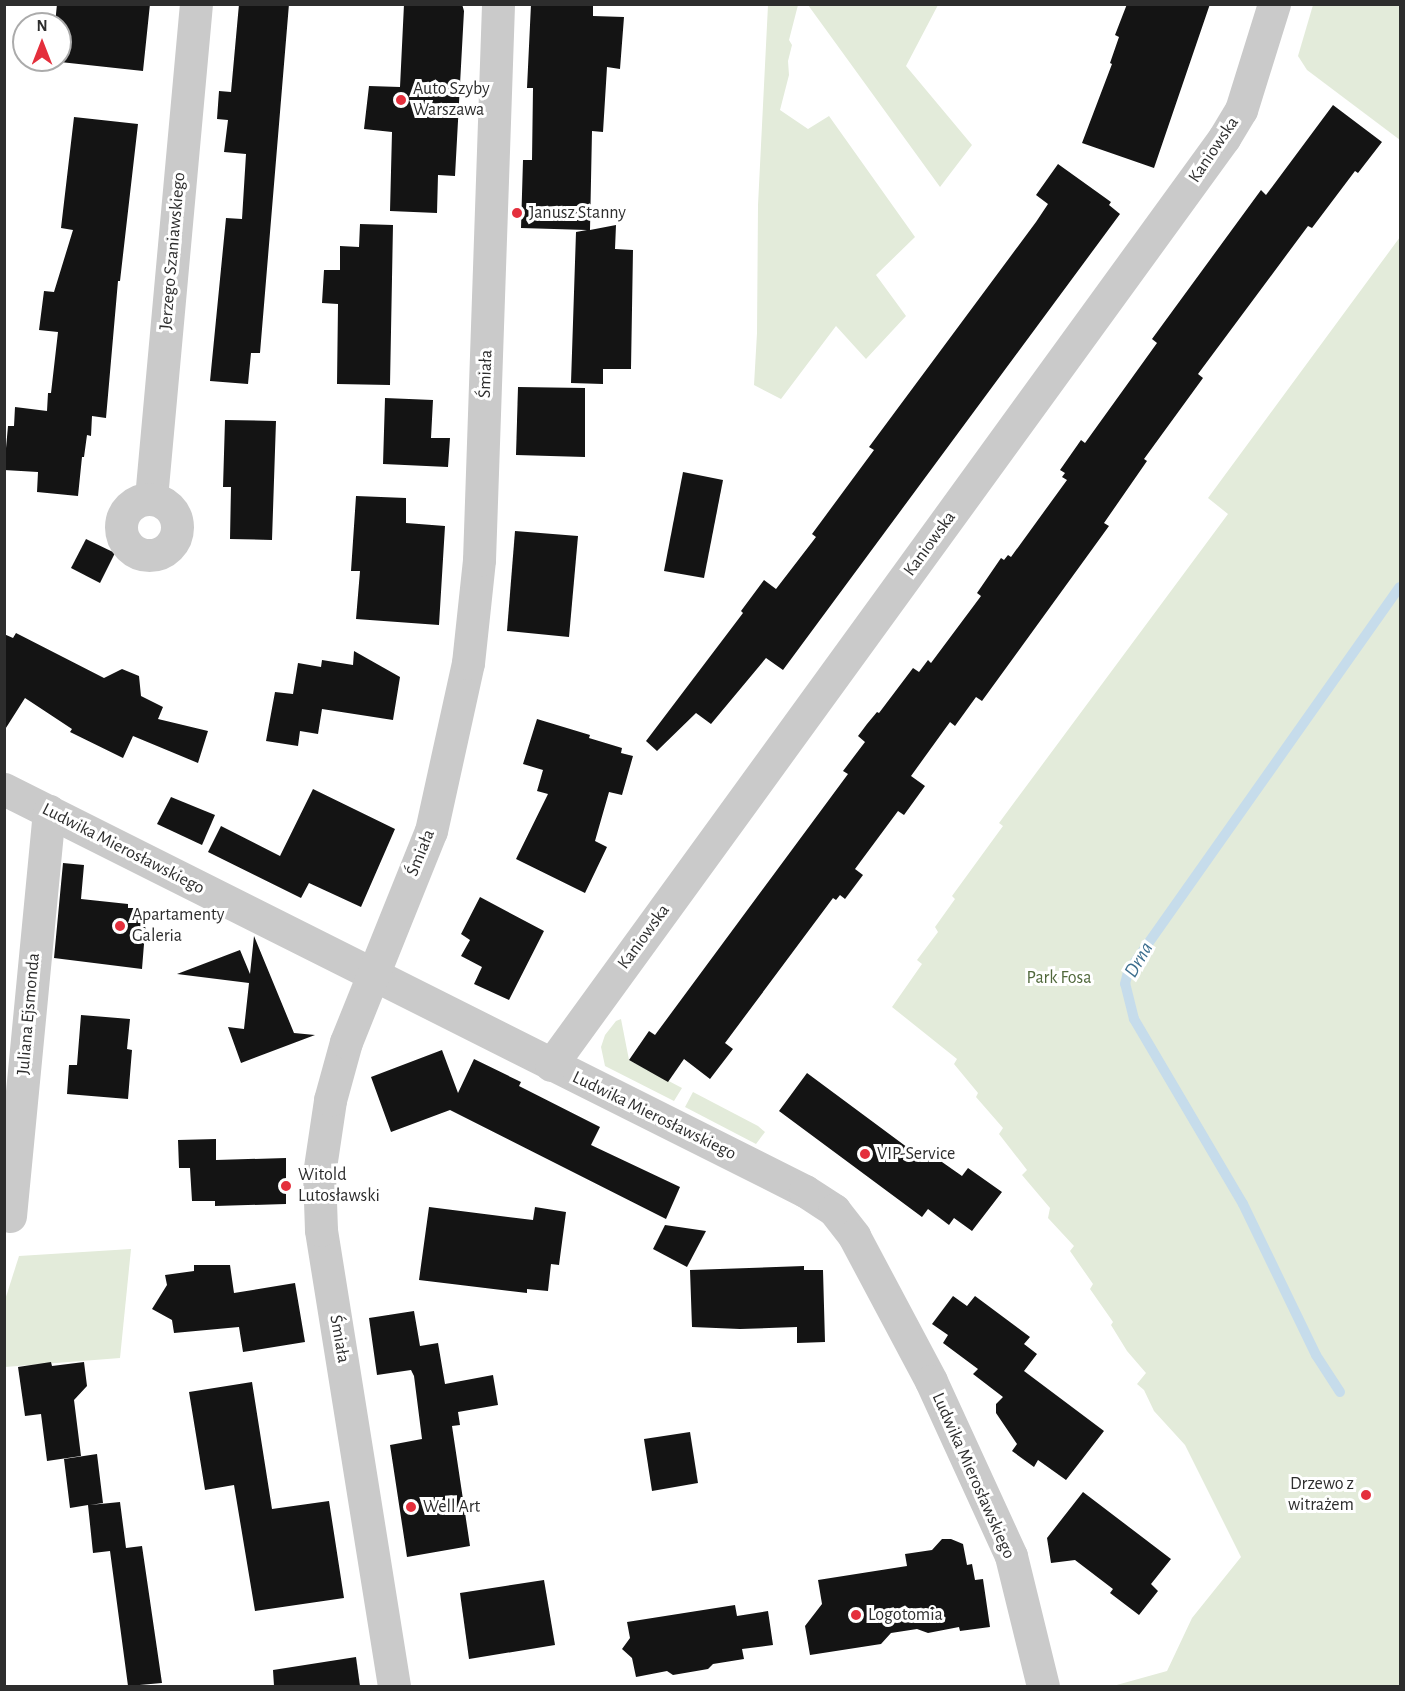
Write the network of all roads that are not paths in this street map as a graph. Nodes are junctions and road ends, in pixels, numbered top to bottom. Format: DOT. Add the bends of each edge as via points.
graph roads {
  1 [pos="196,4"];
  2 [pos="498,4"];
  3 [pos="1274,4"];
  4 [pos="151,498"];
  5 [pos="4,789"];
  6 [pos="49,811"];
  7 [pos="372,974"];
  8 [pos="551,1065"];
  9 [pos="10,1216"];
  10 [pos="394,1686"];
  11 [pos="1040,1686"];
  1 -- 4 [label="street, Jerzego Szaniawskiego"];
  2 -- 7 [label="street, Śmiała" via="479,560 468,663 431,831"];
  3 -- 8 [label="street, Kaniowska" via="1241,110 1224,138"];
  5 -- 6 [label="street, Ludwika Mierosławskiego"];
  6 -- 7 [label="street, Ludwika Mierosławskiego"];
  6 -- 9 [label="street, Juliana Ejsmonda"];
  7 -- 8 [label="street, Ludwika Mierosławskiego"];
  7 -- 10 [label="street, Śmiała" via="346,1042 330,1100 323,1136 320,1202 321,1230"];
  8 -- 11 [label="street, Ludwika Mierosławskiego" via="805,1191 844,1221 931,1381 1011,1556"];
}
